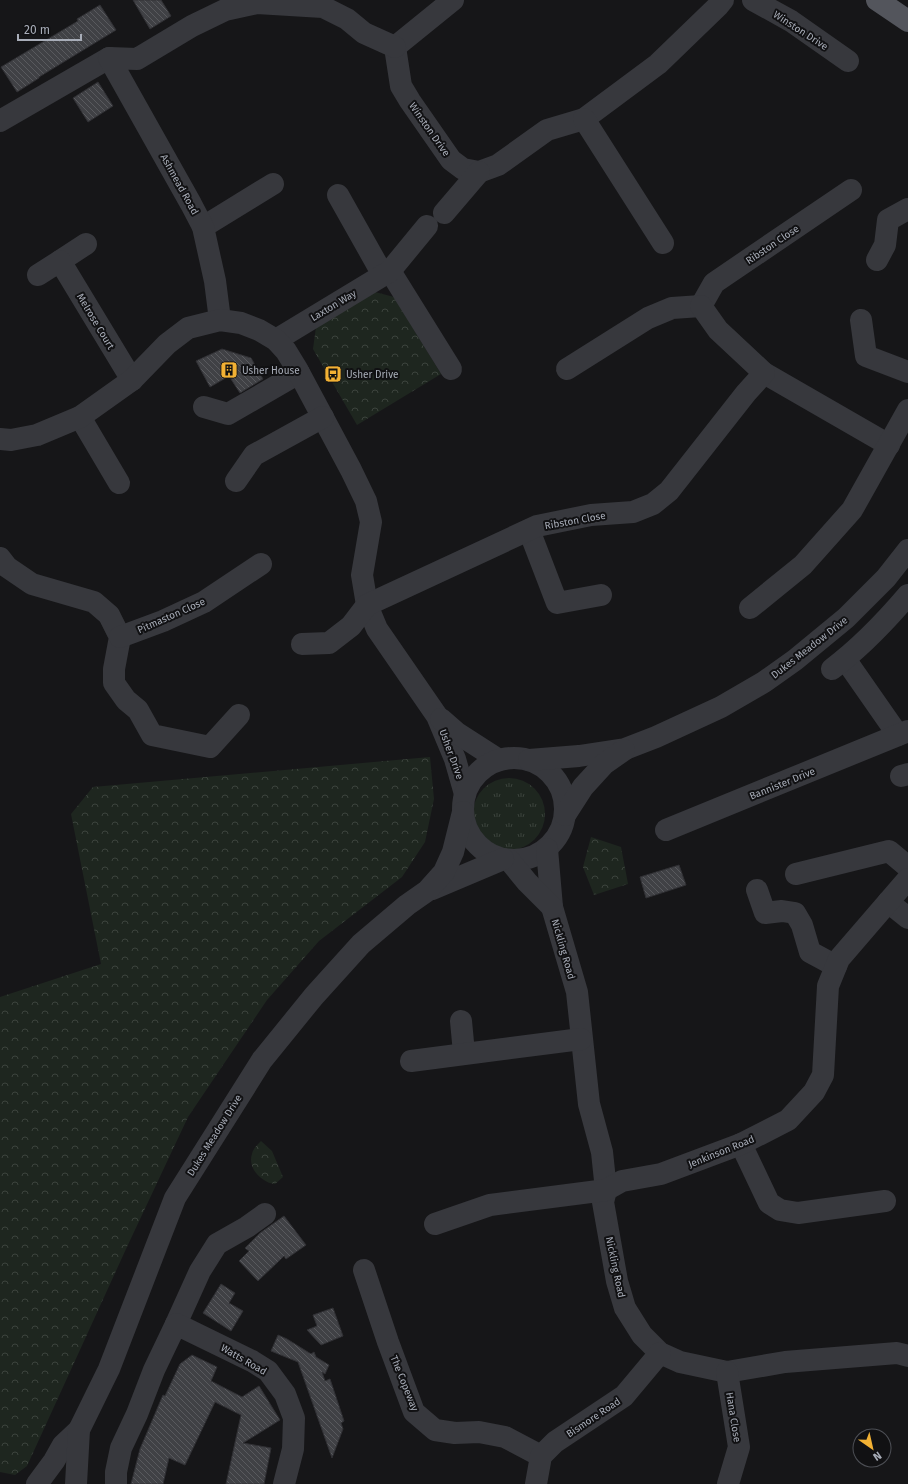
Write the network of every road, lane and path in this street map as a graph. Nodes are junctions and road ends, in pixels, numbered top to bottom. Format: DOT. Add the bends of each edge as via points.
graph roads {
  1 [pos="453,0"];
  2 [pos="723,0"];
  3 [pos="752,0"];
  4 [pos="877,0"];
  5 [pos="289,2"];
  6 [pos="908,21"];
  7 [pos="395,47"];
  8 [pos="109,58"];
  9 [pos="848,61"];
  10 [pos="584,119"];
  11 [pos="0,121"];
  12 [pos="479,172"];
  13 [pos="273,184"];
  14 [pos="851,190"];
  15 [pos="338,195"];
  16 [pos="908,209"];
  17 [pos="444,212"];
  18 [pos="427,226"];
  19 [pos="203,227"];
  20 [pos="663,243"];
  21 [pos="86,244"];
  22 [pos="877,260"];
  23 [pos="60,261"];
  24 [pos="386,273"];
  25 [pos="38,275"];
  26 [pos="701,306"];
  27 [pos="220,320"];
  28 [pos="861,320"];
  29 [pos="276,340"];
  30 [pos="451,368"];
  31 [pos="567,369"];
  32 [pos="908,372"];
  33 [pos="300,373"];
  34 [pos="764,373"];
  35 [pos="132,380"];
  36 [pos="204,407"];
  37 [pos="908,410"];
  38 [pos="80,417"];
  39 [pos="323,418"];
  40 [pos="0,439"];
  41 [pos="889,445"];
  42 [pos="236,481"];
  43 [pos="119,483"];
  44 [pos="529,530"];
  45 [pos="908,550"];
  46 [pos="0,558"];
  47 [pos="261,564"];
  48 [pos="601,595"];
  49 [pos="908,595"];
  50 [pos="367,605"];
  51 [pos="750,608"];
  52 [pos="120,637"];
  53 [pos="302,644"];
  54 [pos="239,715"];
  55 [pos="437,716"];
  56 [pos="903,733"];
  57 [pos="625,749"];
  58 [pos="498,760"];
  59 [pos="529,760"];
  60 [pos="464,803"];
  61 [pos="565,815"];
  62 [pos="666,830"];
  63 [pos="547,849"];
  64 [pos="506,860"];
  65 [pos="908,867"];
  66 [pos="796,874"];
  67 [pos="908,879"];
  68 [pos="756,890"];
  69 [pos="427,891"];
  70 [pos="888,902"];
  71 [pos="552,906"];
  72 [pos="908,918"];
  73 [pos="836,966"];
  74 [pos="460,1021"];
  75 [pos="581,1039"];
  76 [pos="464,1053"];
  77 [pos="411,1061"];
  78 [pos="741,1144"];
  79 [pos="606,1190"];
  80 [pos="885,1201"];
  81 [pos="265,1214"];
  82 [pos="435,1224"];
  83 [pos="364,1270"];
  84 [pos="176,1324"];
  85 [pos="660,1353"];
  86 [pos="908,1356"];
  87 [pos="727,1372"];
  88 [pos="79,1430"];
  89 [pos="541,1456"];
  90 [pos="37,1484"];
  91 [pos="76,1484"];
  92 [pos="116,1484"];
  93 [pos="284,1484"];
  94 [pos="536,1484"];
  95 [pos="728,1484"];
  1 -- 7 [label="street"];
  2 -- 10 [label="street" via="658,64"];
  3 -- 9 [label="street, Winston Drive" via="791,21"];
  4 -- 6 [label="main road"];
  5 -- 7 [label="street" via="323,7 347,19 364,33"];
  5 -- 8 [label="street" via="257,3 225,10 192,26 137,59"];
  7 -- 12 [label="street, Winston Drive" via="402,86 410,101 451,160 463,169"];
  8 -- 11 [label="street"];
  8 -- 19 [label="street, Ashmead Road"];
  10 -- 12 [label="street" via="548,130 498,164"];
  10 -- 20 [label="street"];
  12 -- 17 [label="street"];
  13 -- 19 [label="street"];
  14 -- 26 [label="street, Ribston Close" via="714,283"];
  15 -- 24 [label="street"];
  16 -- 22 [label="street" via="888,220 885,245"];
  18 -- 24 [label="street, Laxton Way"];
  19 -- 27 [label="street, Ashmead Road" via="215,281"];
  21 -- 23 [label="street"];
  23 -- 25 [label="street"];
  23 -- 35 [label="street, Melrose Court"];
  24 -- 29 [label="street, Laxton Way"];
  24 -- 30 [label="street"];
  26 -- 31 [label="street" via="672,308 648,318"];
  26 -- 34 [label="street" via="718,330"];
  27 -- 29 [label="street, Usher Drive" via="242,323"];
  27 -- 35 [label="street, Usher Drive" via="188,328 167,344"];
  28 -- 32 [label="street" via="866,356"];
  29 -- 33 [label="street, Usher Drive"];
  33 -- 36 [label="street" via="228,414"];
  33 -- 39 [label="street, Usher Drive"];
  34 -- 41 [label="street"];
  34 -- 44 [label="street, Ribston Close" via="669,491 653,504 633,512 591,515 537,526"];
  35 -- 38 [label="street, Usher Drive"];
  37 -- 41 [label="street"];
  38 -- 40 [label="street, Usher Drive" via="37,435 11,440"];
  38 -- 43 [label="street"];
  39 -- 42 [label="street" via="254,455"];
  39 -- 50 [label="street, Usher Drive" via="366,501 371,522 362,575"];
  41 -- 51 [label="street" via="852,510 803,565"];
  44 -- 48 [label="street" via="557,603"];
  44 -- 50 [label="street, Ribston Close"];
  45 -- 57 [label="street, Dukes Meadow Drive" via="886,578 846,618 764,682 721,707"];
  46 -- 52 [label="street" via="7,567 32,584 94,602 109,615"];
  47 -- 52 [label="street, Pitmaston Close" via="204,602"];
  49 -- 56 [label="street, Bannister Drive" via="884,622 838,664"];
  50 -- 53 [label="street" via="350,626 329,643"];
  50 -- 55 [label="street, Usher Drive" via="377,629"];
  52 -- 54 [label="street" via="114,683 126,700 138,710 152,736 210,747"];
  55 -- 58 [label="street, Usher Drive" via="457,733"];
  55 -- 60 [label="street, Usher Drive" via="455,759"];
  56 -- 62 [label="street, Bannister Drive"];
  57 -- 59 [label="street, Dukes Meadow Drive"];
  57 -- 61 [label="street, Dukes Meadow Drive" via="604,764 583,787"];
  58 -- 59 [label="street"];
  58 -- 60 [label="street" via="484,768 473,779"];
  59 -- 61 [label="street" via="550,772 557,781 565,803"];
  60 -- 64 [label="street" via="466,826 473,839 483,850"];
  60 -- 69 [label="street, Dukes Meadow Drive" via="453,852 444,872"];
  61 -- 63 [label="street" via="560,832"];
  63 -- 64 [label="street" via="528,858"];
  63 -- 71 [label="street, Nickling Road"];
  64 -- 69 [label="street, Dukes Meadow Drive"];
  64 -- 71 [label="street, Nickling Road"];
  65 -- 66 [label="street" via="889,851"];
  67 -- 70 [label="street, Jenkinson Road"];
  68 -- 73 [label="street" via="765,913 795,913 802,925 810,952"];
  69 -- 88 [label="street, Dukes Meadow Drive" via="361,944 262,1060 175,1198 108,1369"];
  70 -- 72 [label="street"];
  70 -- 73 [label="street, Jenkinson Road" via="839,959"];
  71 -- 75 [label="street, Nickling Road" via="577,992"];
  73 -- 78 [label="street, Jenkinson Road" via="828,986 823,1075 814,1092 788,1120"];
  74 -- 76 [label="street"];
  75 -- 76 [label="street"];
  75 -- 79 [label="street, Nickling Road" via="589,1104 602,1152"];
  76 -- 77 [label="street"];
  78 -- 79 [label="street, Jenkinson Road" via="661,1174 622,1181"];
  78 -- 80 [label="street" via="769,1204 780,1210 798,1213"];
  79 -- 82 [label="street" via="490,1205"];
  79 -- 85 [label="street, Nickling Road" via="603,1202 617,1281 625,1308 642,1335"];
  81 -- 84 [label="street" via="217,1244 200,1270"];
  83 -- 89 [label="street, The Copeway" via="414,1412 435,1430 455,1433 479,1432 505,1437"];
  84 -- 92 [label="street" via="121,1448"];
  84 -- 93 [label="street, Watts Road" via="268,1371 285,1394 294,1418 292,1449"];
  85 -- 87 [label="street, Nickling Road" via="680,1362"];
  85 -- 89 [label="street, Bismore Road" via="624,1396 555,1442"];
  86 -- 87 [label="street, Nickling Road" via="897,1353 785,1362"];
  87 -- 95 [label="street, Hana Close" via="739,1447"];
  88 -- 90 [label="street, Dukes Meadow Drive" via="64,1445"];
  88 -- 91 [label="street, Dukes Meadow Drive"];
  89 -- 94 [label="street"];
}
